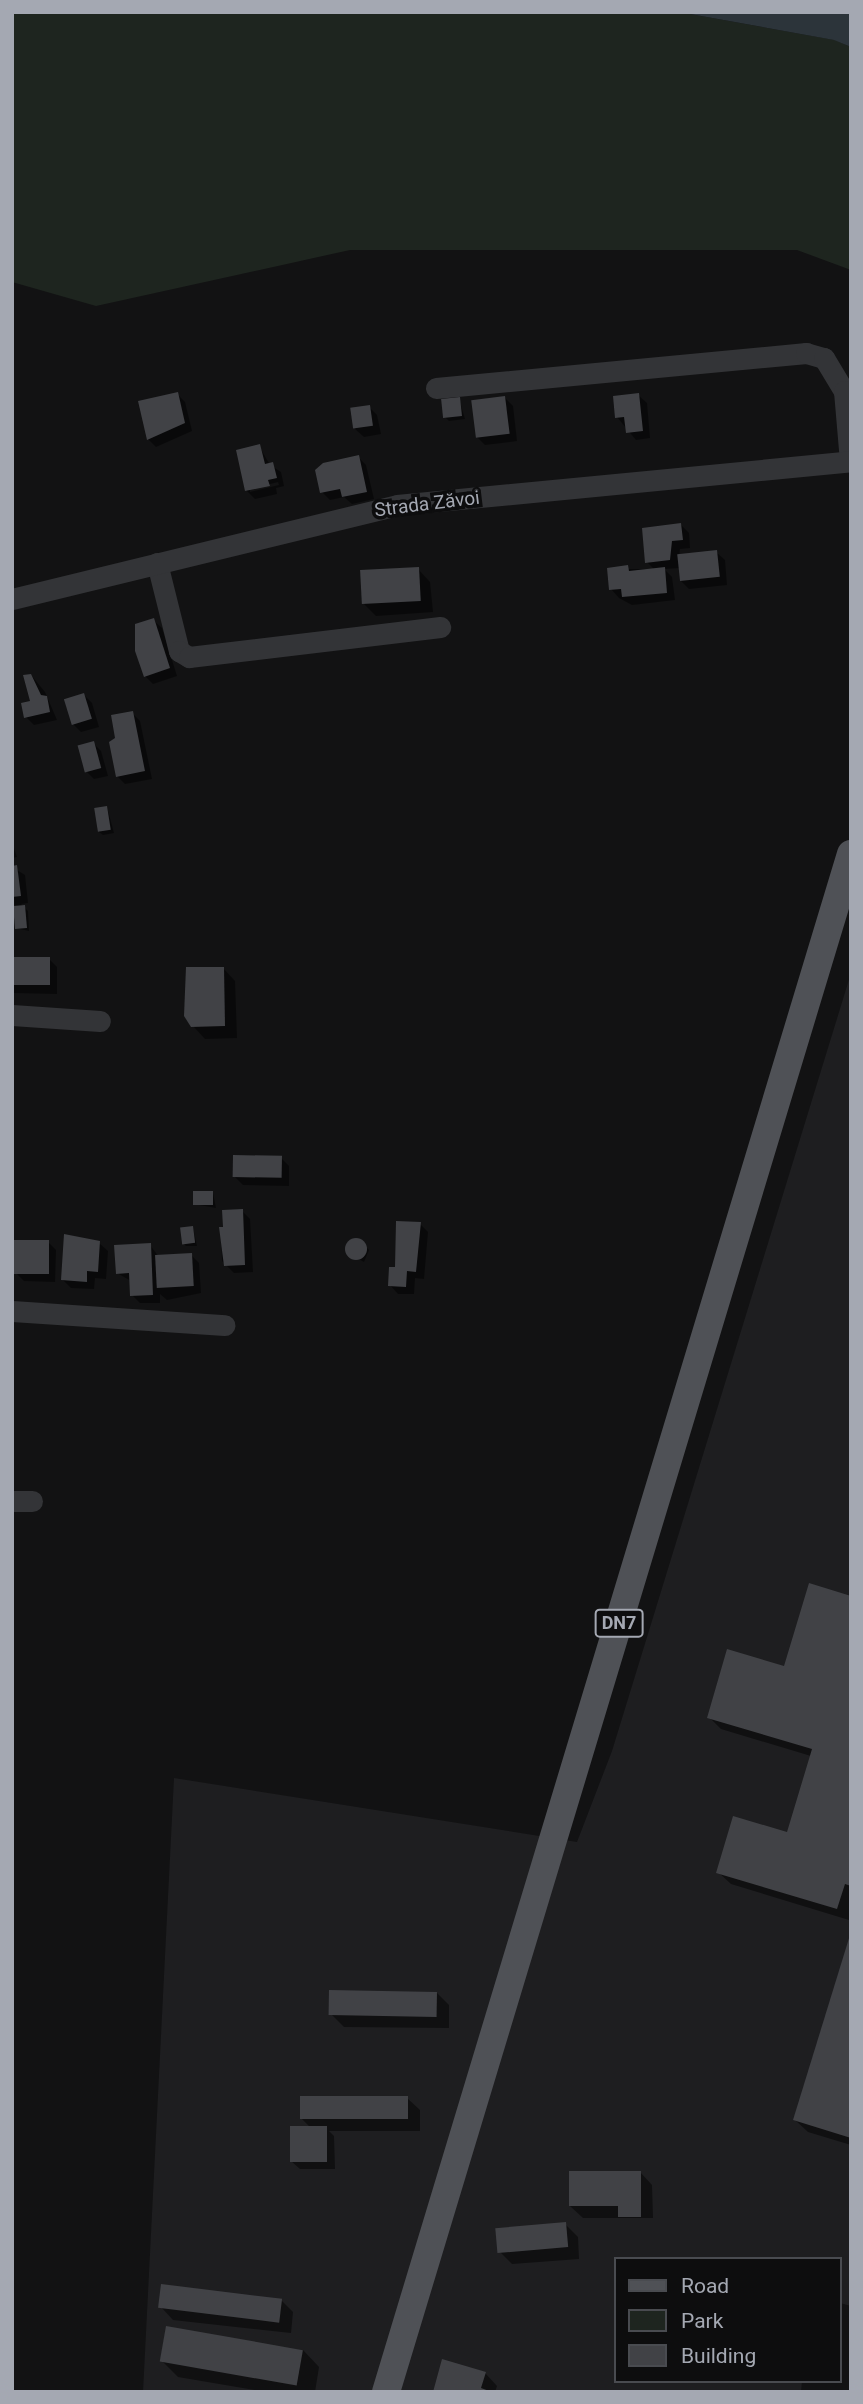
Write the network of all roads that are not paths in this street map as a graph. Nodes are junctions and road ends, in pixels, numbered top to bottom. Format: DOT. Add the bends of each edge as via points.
graph roads {
  1 [pos="436,388"];
  2 [pos="850,461"];
  3 [pos="157,564"];
  4 [pos="12,599"];
  5 [pos="440,627"];
  6 [pos="851,854"];
  7 [pos="12,1015"];
  8 [pos="100,1021"];
  9 [pos="12,1311"];
  10 [pos="225,1325"];
  11 [pos="386,2392"];
  1 -- 2 [label="street" via="806,353 824,358 844,391"];
  2 -- 3 [label="street, Strada Zăvoi" via="397,505"];
  3 -- 4 [label="street, Strada Zăvoi"];
  3 -- 5 [label="street" via="179,651 190,657"];
  6 -- 11 [label="main road, DN7"];
  7 -- 8 [label="street"];
  9 -- 10 [label="street"];
}
